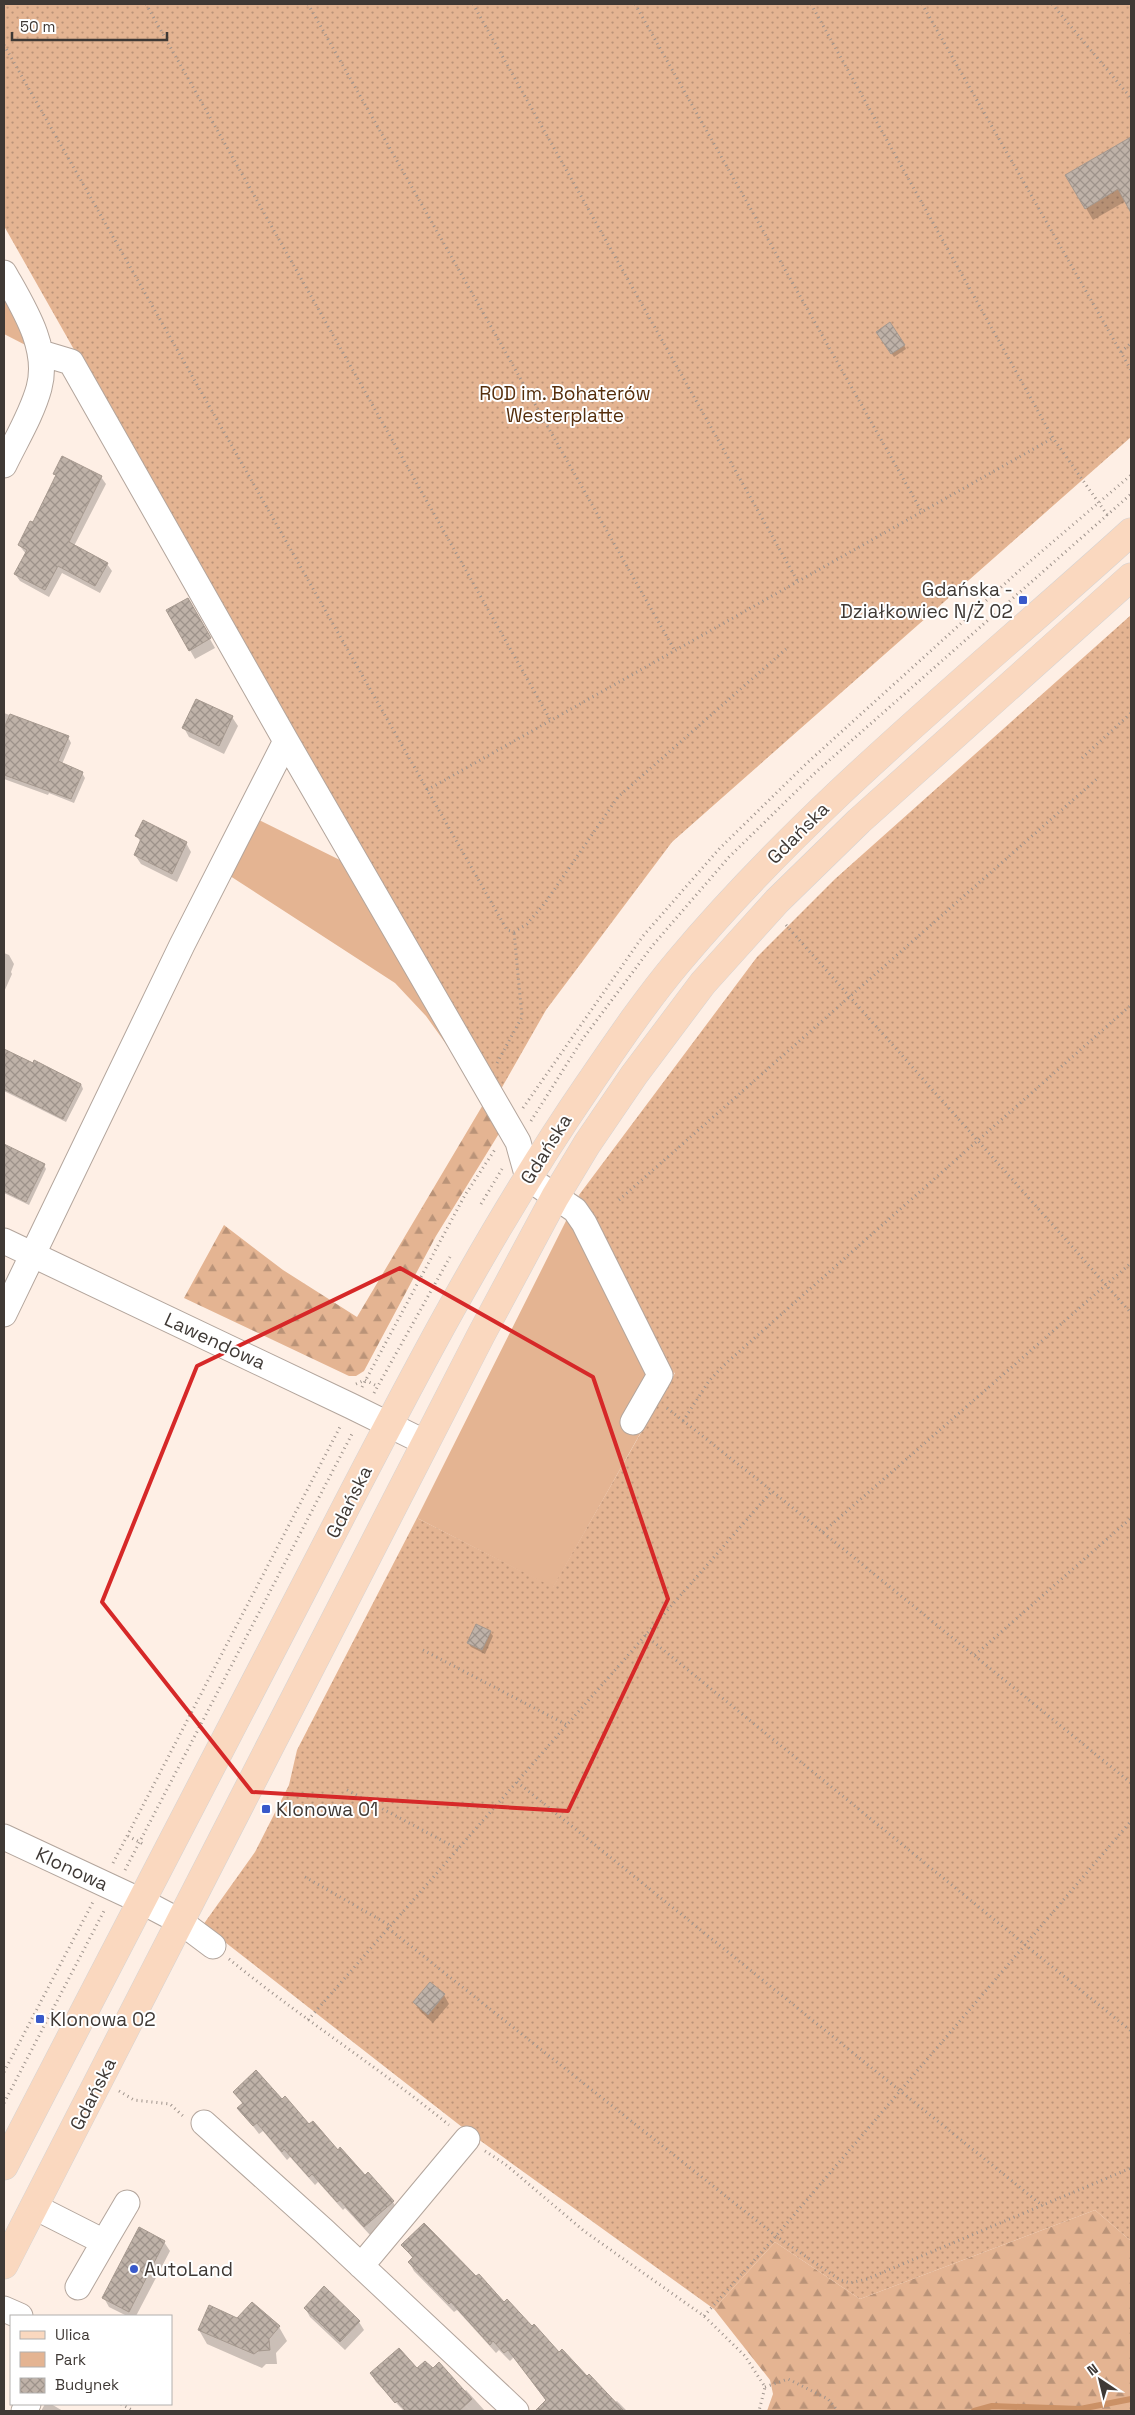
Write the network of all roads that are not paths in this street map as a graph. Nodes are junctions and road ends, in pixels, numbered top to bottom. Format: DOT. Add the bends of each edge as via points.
graph roads {
  1 [pos="4,273"];
  2 [pos="41,353"];
  3 [pos="4,465"];
  4 [pos="1128,535"];
  5 [pos="1131,578"];
  6 [pos="286,741"];
  7 [pos="528,1178"];
  8 [pos="555,1197"];
  9 [pos="4,1240"];
  10 [pos="33,1254"];
  11 [pos="4,1314"];
  12 [pos="634,1422"];
  13 [pos="389,1424"];
  14 [pos="426,1443"];
  15 [pos="4,1837"];
  16 [pos="141,1901"];
  17 [pos="181,1922"];
  18 [pos="213,1946"];
  19 [pos="204,2123"];
  20 [pos="467,2139"];
  21 [pos="4,2166"];
  22 [pos="127,2203"];
  23 [pos="35,2206"];
  24 [pos="104,2242"];
  25 [pos="4,2265"];
  26 [pos="361,2266"];
  27 [pos="78,2288"];
  28 [pos="4,2309"];
  29 [pos="18,2315"];
  30 [pos="516,2411"];
  1 -- 2 [label="street"];
  2 -- 3 [label="street" via="39,388"];
  2 -- 6 [label="street" via="71,362"];
  4 -- 7 [label="main road, Gdańska" via="837,795 751,879 675,965 608,1056"];
  5 -- 8 [label="main road, Gdańska" via="859,821 770,908 703,983 587,1144"];
  6 -- 7 [label="street" via="518,1142"];
  6 -- 10 [label="street" via="182,945"];
  7 -- 8 [label="street"];
  7 -- 13 [label="main road, Gdańska" via="465,1283"];
  8 -- 12 [label="street" via="576,1210 584,1223 660,1375"];
  8 -- 14 [label="main road, Gdańska"];
  9 -- 10 [label="street, Lawendowa"];
  10 -- 11 [label="street"];
  10 -- 13 [label="street, Lawendowa"];
  13 -- 14 [label="street, Lawendowa"];
  13 -- 16 [label="main road, Gdańska"];
  14 -- 17 [label="main road, Gdańska"];
  15 -- 16 [label="street, Klonowa"];
  16 -- 17 [label="street"];
  16 -- 21 [label="main road, Gdańska"];
  17 -- 18 [label="street"];
  17 -- 23 [label="main road, Gdańska"];
  19 -- 26 [label="street"];
  20 -- 26 [label="street"];
  22 -- 24 [label="street"];
  23 -- 24 [label="street"];
  23 -- 25 [label="main road, Gdańska"];
  24 -- 27 [label="street"];
  26 -- 30 [label="street"];
  28 -- 29 [label="street"];
}
